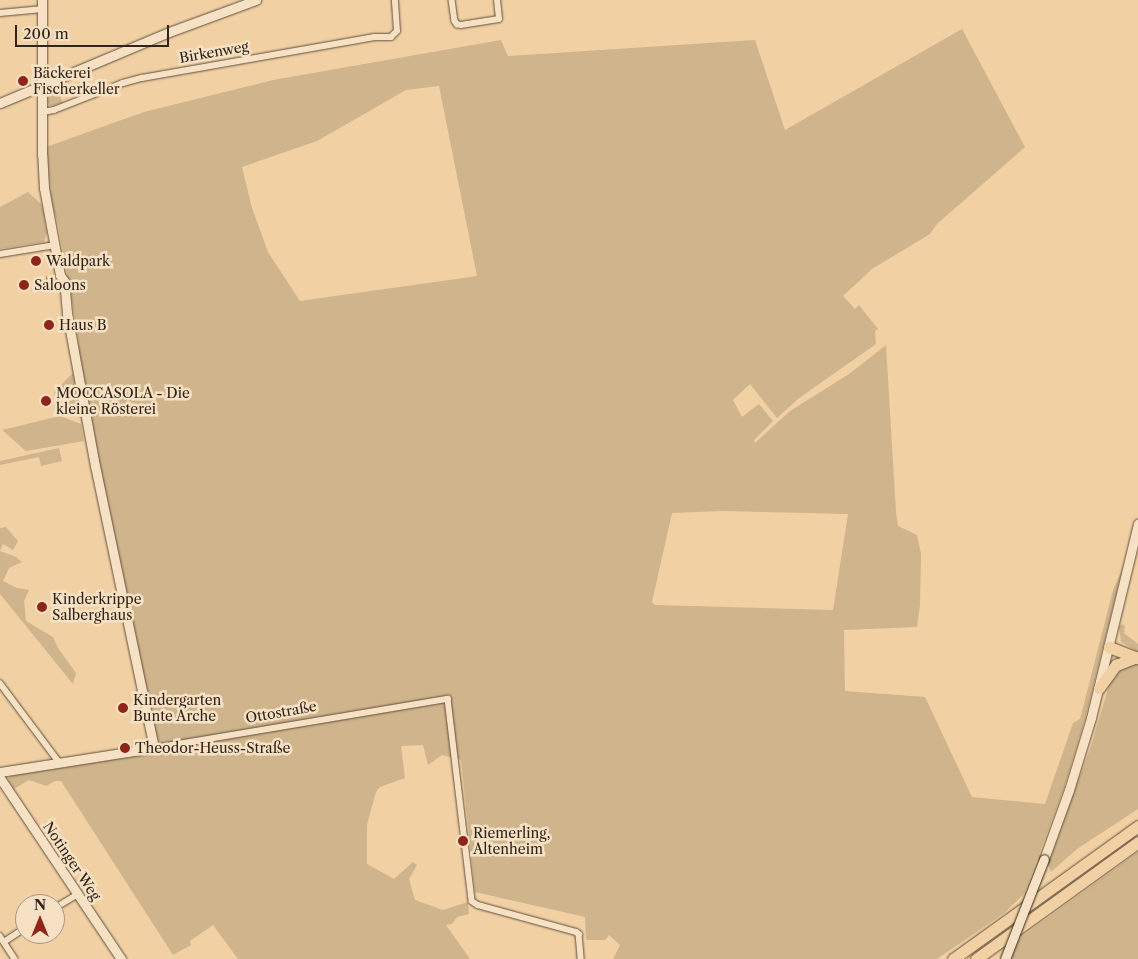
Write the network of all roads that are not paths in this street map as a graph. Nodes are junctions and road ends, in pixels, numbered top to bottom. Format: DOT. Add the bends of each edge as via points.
graph roads {
  1 [pos="256,0"];
  2 [pos="395,0"];
  3 [pos="452,0"];
  4 [pos="497,0"];
  5 [pos="42,5"];
  6 [pos="0,14"];
  7 [pos="42,86"];
  8 [pos="0,104"];
  9 [pos="42,112"];
  10 [pos="55,245"];
  11 [pos="0,254"];
  12 [pos="1138,524"];
  13 [pos="1109,647"];
  14 [pos="1138,658"];
  15 [pos="0,683"];
  16 [pos="1099,688"];
  17 [pos="154,748"];
  18 [pos="59,762"];
  19 [pos="0,772"];
  20 [pos="0,778"];
  21 [pos="1138,826"];
  22 [pos="1138,842"];
  23 [pos="78,894"];
  24 [pos="65,902"];
  25 [pos="15,935"];
  26 [pos="0,936"];
  27 [pos="4,942"];
  28 [pos="15,959"];
  29 [pos="121,959"];
  30 [pos="581,959"];
  31 [pos="953,959"];
  32 [pos="976,959"];
  33 [pos="1005,959"];
  1 -- 7 [label="street" via="169,32"];
  2 -- 9 [label="street, Birkenweg" via="397,31 391,37 374,37 142,78"];
  3 -- 4 [label="street" via="457,24 499,19"];
  5 -- 6 [label="street"];
  5 -- 7 [label="street"];
  7 -- 8 [label="street"];
  7 -- 9 [label="street"];
  9 -- 10 [label="street" via="44,188"];
  10 -- 11 [label="street"];
  10 -- 17 [label="street" via="63,306 67,313 95,466"];
  12 -- 13 [label="street"];
  13 -- 14 [label="highway"];
  13 -- 16 [label="street"];
  14 -- 16 [label="highway" via="1116,665"];
  15 -- 18 [label="street"];
  16 -- 33 [label="street, bridge" via="1078,764"];
  17 -- 18 [label="street, Ottostraße"];
  17 -- 30 [label="street, Ottostraße" via="448,699 472,901 576,932 579,934"];
  18 -- 19 [label="street, Ottostraße"];
  20 -- 23 [label="street, Notinger Weg"];
  21 -- 31 [label="highway"];
  22 -- 32 [label="highway"];
  23 -- 24 [label="street"];
  23 -- 29 [label="street, Notinger Weg"];
  25 -- 27 [label="street"];
  26 -- 27 [label="street"];
  27 -- 28 [label="street"];
}
